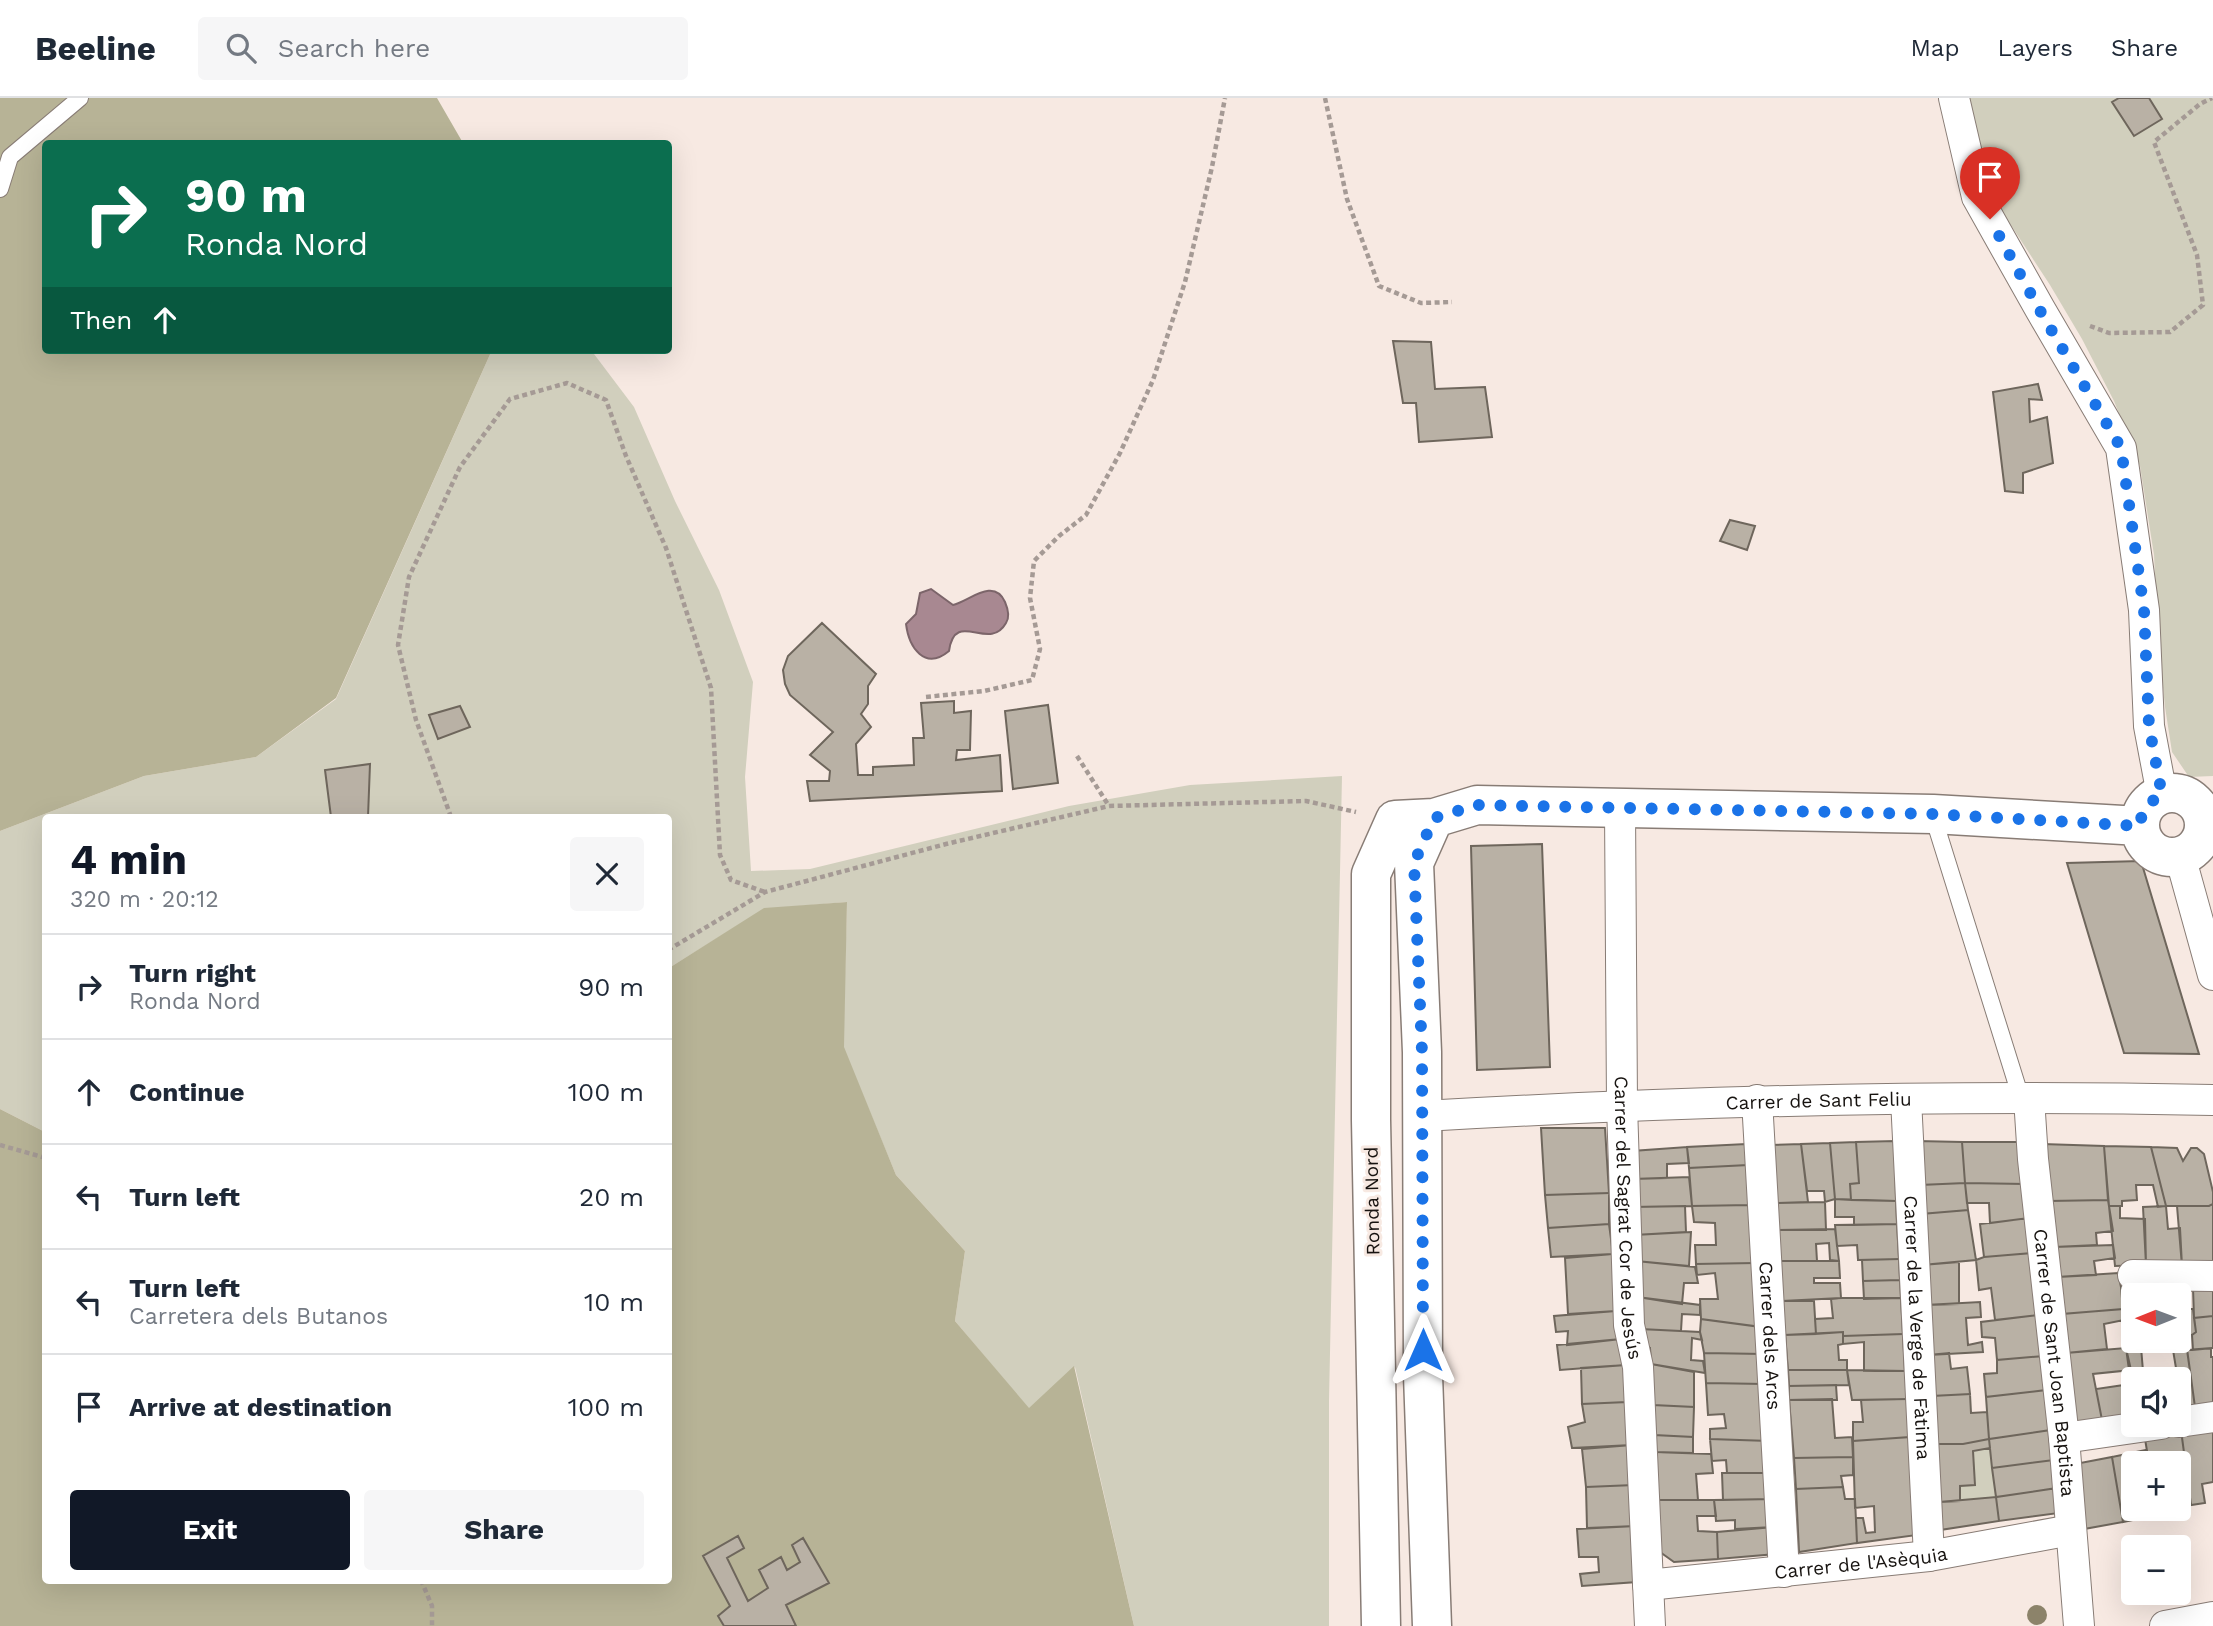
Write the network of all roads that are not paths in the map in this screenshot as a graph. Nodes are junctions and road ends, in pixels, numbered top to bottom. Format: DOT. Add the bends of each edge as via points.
graph roads {
  1 [pos="80,98"];
  2 [pos="1954,98"];
  3 [pos="0,189"];
  4 [pos="2162,795"];
  5 [pos="1620,807"];
  6 [pos="1933,814"];
  7 [pos="1434,818"];
  8 [pos="2140,826"];
  9 [pos="2199,838"];
  10 [pos="2213,975"];
  11 [pos="2025,1098"];
  12 [pos="1906,1099"];
  13 [pos="1757,1100"];
  14 [pos="2213,1100"];
  15 [pos="1622,1105"];
  16 [pos="1423,1116"];
  17 [pos="2133,1275"];
  18 [pos="2213,1276"];
  19 [pos="2213,1417"];
  20 [pos="2191,1420"];
  21 [pos="2121,1430"];
  22 [pos="2064,1438"];
  23 [pos="2071,1530"];
  24 [pos="1929,1556"];
  25 [pos="1784,1573"];
  26 [pos="1648,1585"];
  27 [pos="2213,1617"];
  28 [pos="1381,1626"];
  29 [pos="1432,1626"];
  30 [pos="1650,1626"];
  31 [pos="2079,1626"];
  32 [pos="2165,1626"];
  1 -- 3 [label="lane" via="10,157"];
  2 -- 4 [label="street" via="1978,197 2121,448 2144,610 2149,726"];
  4 -- 8 [label="street" via="2146,807"];
  4 -- 9 [label="street" via="2175,793 2192,800 2203,816"];
  5 -- 6 [label="street"];
  5 -- 7 [label="street" via="1477,805"];
  5 -- 15 [label="street, Carrer del Sagrat Cor de Jesús"];
  6 -- 8 [label="street"];
  6 -- 11 [label="lane"];
  7 -- 16 [label="street" via="1414,863"];
  7 -- 28 [label="street, Ronda Nord" via="1395,820 1371,874"];
  8 -- 9 [label="street" via="2150,849 2161,856"];
  9 -- 10 [label="street"];
  11 -- 12 [label="street, Carrer de Sant Feliu"];
  11 -- 14 [label="street, Carrer de Sant Feliu"];
  11 -- 22 [label="street, Carrer de Sant Joan Baptista"];
  12 -- 13 [label="street, Carrer de Sant Feliu"];
  12 -- 24 [label="street, Carrer de la Verge de Fàtima"];
  13 -- 15 [label="street, Carrer de Sant Feliu"];
  13 -- 25 [label="street, Carrer dels Arcs"];
  15 -- 16 [label="street, Carrer de Sant Feliu"];
  15 -- 26 [label="street, Carrer del Sagrat Cor de Jesús" via="1629,1325 1638,1367"];
  16 -- 29 [label="street" via="1423,1376"];
  17 -- 18 [label="street"];
  19 -- 20 [label="street"];
  21 -- 22 [label="street"];
  22 -- 23 [label="street, Carrer de Sant Joan Baptista"];
  23 -- 24 [label="street, Carrer de l'Asèquia"];
  23 -- 31 [label="street, Carrer de Sant Joan Baptista"];
  24 -- 25 [label="street, Carrer de l'Asèquia"];
  25 -- 26 [label="street, Carrer de l'Asèquia"];
  26 -- 30 [label="street, Carrer del Sagrat Cor de Jesús"];
  27 -- 32 [label="street"];
}
